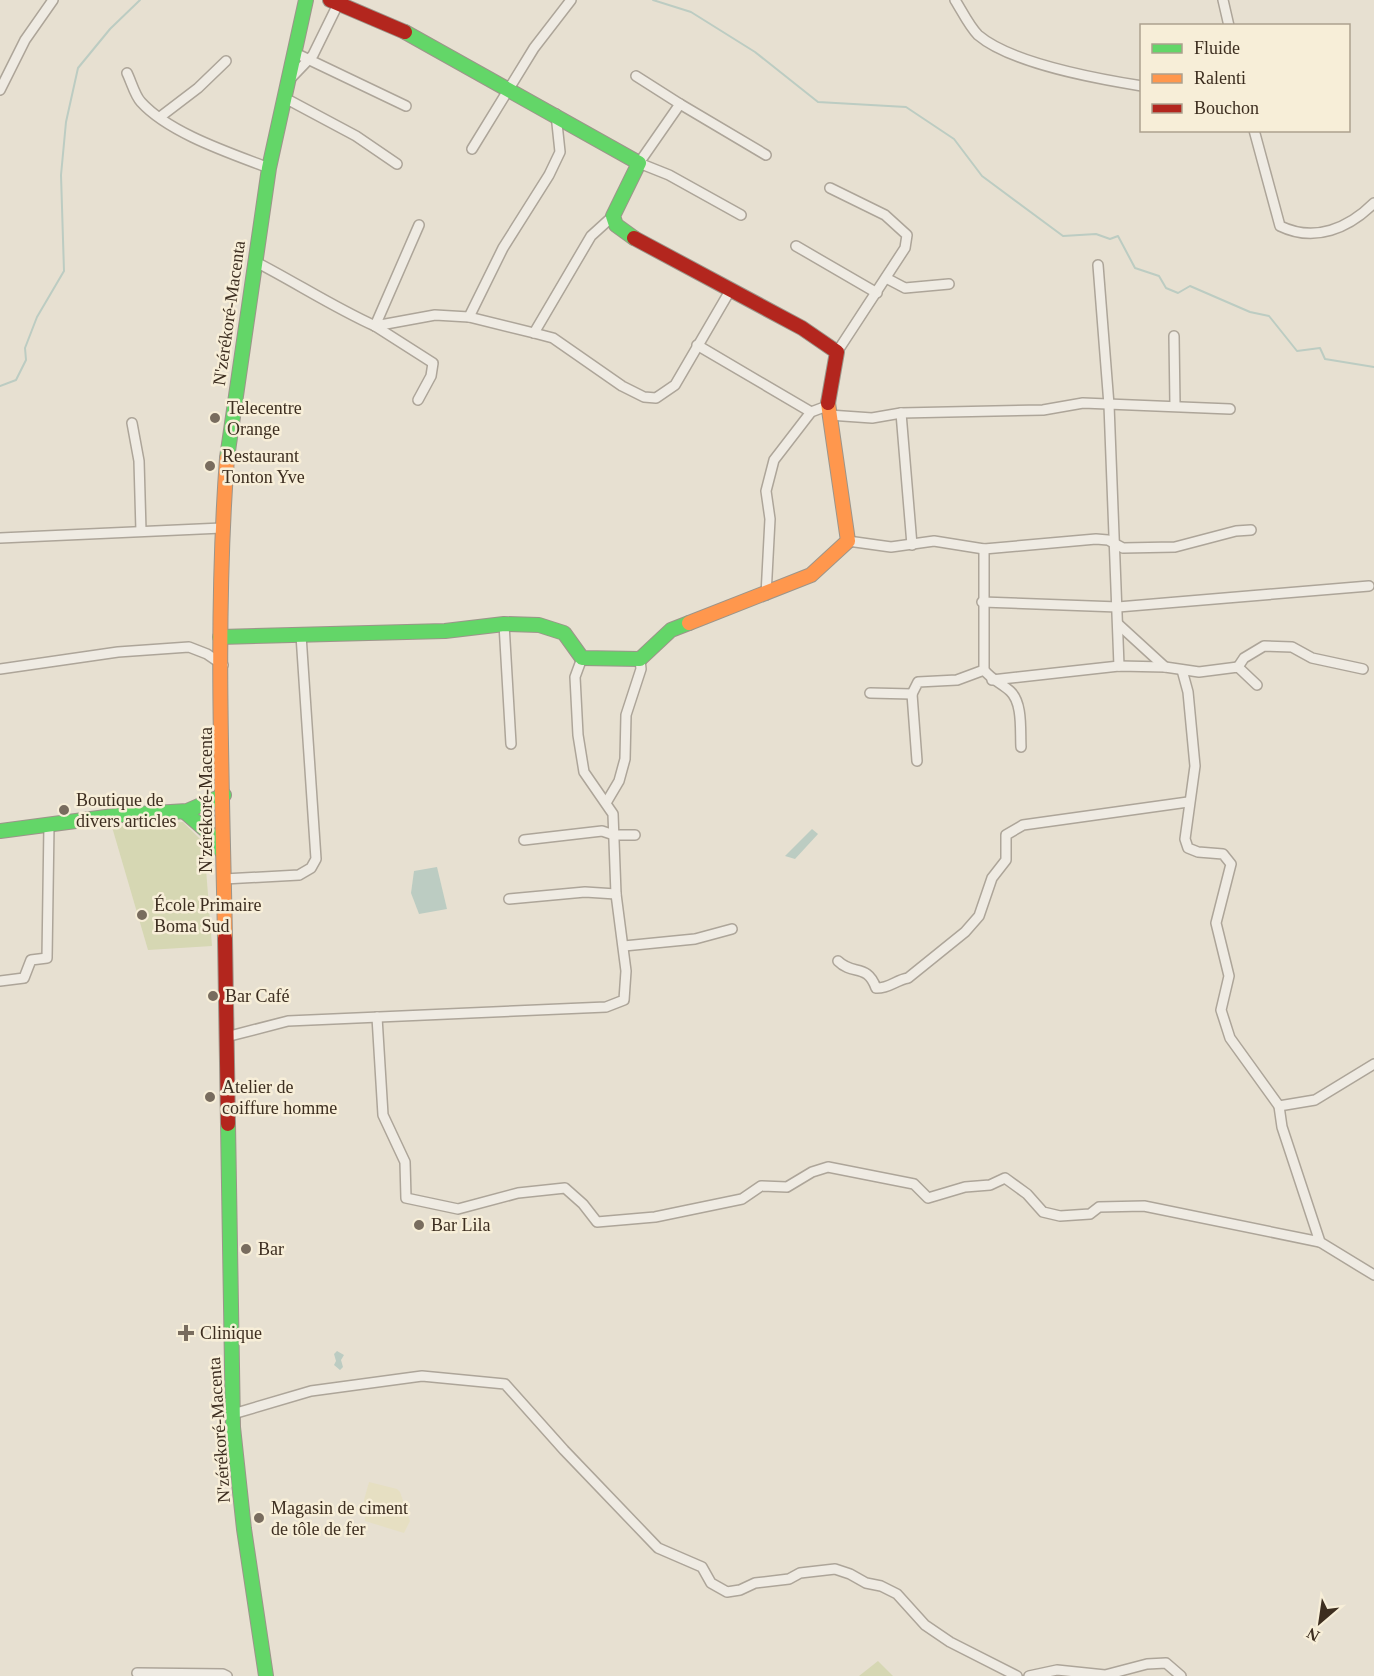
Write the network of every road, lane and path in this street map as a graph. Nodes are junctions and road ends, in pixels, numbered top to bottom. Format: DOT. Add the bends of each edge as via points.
graph roads {
  1 [pos="53,0"];
  2 [pos="306,0"];
  3 [pos="571,0"];
  4 [pos="955,0"];
  5 [pos="1223,0"];
  6 [pos="336,1"];
  7 [pos="1229,24"];
  8 [pos="293,52"];
  9 [pos="309,60"];
  10 [pos="226,61"];
  11 [pos="127,73"];
  12 [pos="636,76"];
  13 [pos="286,82"];
  14 [pos="1140,86"];
  15 [pos="0,90"];
  16 [pos="507,90"];
  17 [pos="283,97"];
  18 [pos="680,104"];
  19 [pos="406,106"];
  20 [pos="556,114"];
  21 [pos="160,117"];
  22 [pos="1255,132"];
  23 [pos="472,149"];
  24 [pos="766,155"];
  25 [pos="639,163"];
  26 [pos="397,164"];
  27 [pos="269,168"];
  28 [pos="830,188"];
  29 [pos="1374,203"];
  30 [pos="741,215"];
  31 [pos="613,216"];
  32 [pos="419,225"];
  33 [pos="796,246"];
  34 [pos="254,261"];
  35 [pos="1098,265"];
  36 [pos="886,278"];
  37 [pos="949,284"];
  38 [pos="731,290"];
  39 [pos="877,293"];
  40 [pos="468,317"];
  41 [pos="375,326"];
  42 [pos="534,333"];
  43 [pos="1174,336"];
  44 [pos="697,345"];
  45 [pos="837,352"];
  46 [pos="418,400"];
  47 [pos="1109,405"];
  48 [pos="1175,405"];
  49 [pos="1230,409"];
  50 [pos="828,411"];
  51 [pos="811,412"];
  52 [pos="901,413"];
  53 [pos="132,423"];
  54 [pos="222,528"];
  55 [pos="1251,530"];
  56 [pos="141,531"];
  57 [pos="0,538"];
  58 [pos="848,541"];
  59 [pos="912,545"];
  60 [pos="1115,545"];
  61 [pos="984,549"];
  62 [pos="1369,586"];
  63 [pos="766,595"];
  64 [pos="982,602"];
  65 [pos="1118,607"];
  66 [pos="504,624"];
  67 [pos="1118,624"];
  68 [pos="301,635"];
  69 [pos="220,637"];
  70 [pos="582,658"];
  71 [pos="639,660"];
  72 [pos="223,665"];
  73 [pos="1119,666"];
  74 [pos="1165,667"];
  75 [pos="1238,667"];
  76 [pos="0,669"];
  77 [pos="1364,669"];
  78 [pos="984,670"];
  79 [pos="1182,670"];
  80 [pos="992,680"];
  81 [pos="1257,685"];
  82 [pos="870,693"];
  83 [pos="912,694"];
  84 [pos="511,744"];
  85 [pos="1022,747"];
  86 [pos="917,761"];
  87 [pos="224,795"];
  88 [pos="1188,802"];
  89 [pos="606,803"];
  90 [pos="186,813"];
  91 [pos="49,825"];
  92 [pos="0,831"];
  93 [pos="614,835"];
  94 [pos="635,835"];
  95 [pos="524,840"];
  96 [pos="224,853"];
  97 [pos="224,879"];
  98 [pos="616,894"];
  99 [pos="509,900"];
  100 [pos="732,929"];
  101 [pos="624,946"];
  102 [pos="838,961"];
  103 [pos="0,981"];
  104 [pos="377,1017"];
  105 [pos="226,1037"];
  106 [pos="1374,1064"];
  107 [pos="1279,1106"];
  108 [pos="1320,1242"];
  109 [pos="1374,1275"];
  110 [pos="233,1413"];
  111 [pos="137,1673"];
  112 [pos="227,1676"];
  113 [pos="266,1676"];
  114 [pos="1017,1676"];
  115 [pos="1029,1676"];
  116 [pos="1181,1676"];
  1 -- 15 [label="street"];
  2 -- 8 [label="main road, N'zérékoré-Macenta"];
  3 -- 16 [label="street"];
  4 -- 14 [label="street" via="978,34 1004,50 1032,61"];
  5 -- 7 [label="street"];
  6 -- 9 [label="street"];
  6 -- 16 [label="main road" via="420,38"];
  8 -- 9 [label="street"];
  8 -- 13 [label="main road, N'zérékoré-Macenta"];
  9 -- 13 [label="street"];
  9 -- 19 [label="street"];
  10 -- 21 [label="street"];
  11 -- 21 [label="street" via="139,101"];
  12 -- 18 [label="street"];
  13 -- 17 [label="main road, N'zérékoré-Macenta"];
  16 -- 20 [label="main road"];
  16 -- 23 [label="street"];
  17 -- 26 [label="street" via="356,136"];
  17 -- 27 [label="main road, N'zérékoré-Macenta"];
  18 -- 24 [label="street"];
  18 -- 25 [label="street"];
  20 -- 25 [label="main road"];
  20 -- 40 [label="street" via="560,152 502,248"];
  21 -- 27 [label="street" via="212,146"];
  22 -- 29 [label="street" via="1280,226 1292,232 1335,231 1358,219"];
  25 -- 30 [label="street"];
  25 -- 31 [label="main road"];
  27 -- 34 [label="main road, N'zérékoré-Macenta"];
  28 -- 36 [label="street" via="885,215 907,235 905,248"];
  31 -- 38 [label="main road" via="616,225 638,240"];
  31 -- 42 [label="street" via="591,236"];
  32 -- 41 [label="street"];
  33 -- 39 [label="street"];
  34 -- 41 [label="street"];
  34 -- 54 [label="main road, N'zérékoré-Macenta" via="228,450"];
  35 -- 47 [label="street"];
  36 -- 37 [label="street" via="905,288"];
  36 -- 39 [label="street"];
  38 -- 44 [label="street"];
  38 -- 45 [label="main road" via="802,328"];
  39 -- 45 [label="street"];
  40 -- 41 [label="street" via="435,315"];
  40 -- 42 [label="street"];
  41 -- 46 [label="street" via="433,363 431,376"];
  42 -- 44 [label="street" via="553,339 622,386 644,397 656,398 675,385"];
  43 -- 48 [label="street"];
  44 -- 51 [label="street"];
  45 -- 50 [label="main road"];
  47 -- 48 [label="street"];
  47 -- 52 [label="street"];
  47 -- 60 [label="street"];
  48 -- 49 [label="street"];
  50 -- 51 [label="street"];
  50 -- 52 [label="street" via="872,418"];
  50 -- 58 [label="main road"];
  51 -- 63 [label="street" via="774,460 766,491 770,519"];
  52 -- 59 [label="street"];
  53 -- 56 [label="street" via="139,461"];
  54 -- 56 [label="street"];
  54 -- 69 [label="main road, N'zérékoré-Macenta"];
  55 -- 60 [label="street" via="1175,547"];
  56 -- 57 [label="street"];
  58 -- 59 [label="street" via="883,547"];
  58 -- 63 [label="main road" via="810,576"];
  59 -- 61 [label="street" via="934,541"];
  60 -- 61 [label="street" via="1096,539"];
  60 -- 65 [label="street"];
  61 -- 64 [label="street"];
  62 -- 65 [label="street"];
  63 -- 71 [label="main road" via="671,630"];
  64 -- 65 [label="street"];
  64 -- 78 [label="street"];
  65 -- 67 [label="street"];
  66 -- 68 [label="main road" via="445,631"];
  66 -- 70 [label="main road" via="539,625 564,633"];
  66 -- 84 [label="street"];
  67 -- 73 [label="street"];
  67 -- 74 [label="street"];
  68 -- 69 [label="main road"];
  68 -- 97 [label="street" via="316,859 311,868 299,875"];
  69 -- 72 [label="main road, N'zérékoré-Macenta"];
  70 -- 71 [label="main road"];
  70 -- 89 [label="street" via="575,677 584,772"];
  71 -- 89 [label="street" via="641,669 626,715 625,759 619,781"];
  72 -- 76 [label="street" via="189,647 117,652"];
  72 -- 87 [label="main road, N'zérékoré-Macenta"];
  73 -- 74 [label="street"];
  73 -- 80 [label="street"];
  74 -- 79 [label="street"];
  75 -- 77 [label="street" via="1244,658 1264,646 1292,647 1312,658"];
  75 -- 79 [label="street"];
  75 -- 81 [label="street"];
  78 -- 80 [label="street"];
  78 -- 83 [label="street" via="957,680 918,682"];
  79 -- 88 [label="street" via="1195,766"];
  80 -- 85 [label="street" via="1010,691 1018,702"];
  82 -- 83 [label="street"];
  83 -- 86 [label="street"];
  87 -- 90 [label="main road" via="208,806"];
  87 -- 96 [label="main road, N'zérékoré-Macenta"];
  88 -- 102 [label="street" via="1023,825 1006,835 1006,860 992,878 978,916 965,932 908,978 876,988 865,971 847,970"];
  88 -- 107 [label="street" via="1188,848 1223,854 1231,864 1216,922 1229,976 1221,1010 1230,1038"];
  89 -- 93 [label="street" via="613,813"];
  90 -- 91 [label="main road" via="123,815"];
  90 -- 96 [label="main road"];
  91 -- 92 [label="main road"];
  91 -- 103 [label="street" via="47,958 31,960 24,978"];
  93 -- 94 [label="street"];
  93 -- 95 [label="street" via="602,831"];
  93 -- 98 [label="street"];
  96 -- 97 [label="main road, N'zérékoré-Macenta"];
  97 -- 105 [label="main road, N'zérékoré-Macenta"];
  98 -- 99 [label="street" via="585,892"];
  98 -- 101 [label="street"];
  100 -- 101 [label="street" via="695,939"];
  101 -- 104 [label="street" via="624,1000 606,1007"];
  104 -- 105 [label="street" via="288,1021"];
  104 -- 108 [label="street" via="383,1115 405,1162 406,1198 438,1206 458,1209 518,1192 565,1188 597,1222 655,1217 742,1199 761,1186 787,1187 828,1167 914,1184 927,1198 965,1187 990,1185 1005,1178 1028,1194 1043,1212 1060,1216 1090,1214 1099,1207 1144,1206"];
  105 -- 110 [label="main road, N'zérékoré-Macenta"];
  106 -- 107 [label="street" via="1316,1100"];
  107 -- 108 [label="street" via="1282,1127"];
  108 -- 109 [label="street"];
  110 -- 113 [label="main road, N'zérékoré-Macenta" via="236,1471"];
  110 -- 114 [label="street" via="312,1390 422,1376 506,1384 658,1548 702,1567 711,1583 727,1592 755,1583 789,1579 800,1573 835,1569 897,1594 926,1625 950,1642"];
  111 -- 112 [label="street"];
  115 -- 116 [label="street" via="1057,1670 1105,1676 1147,1664 1166,1664"];
}
